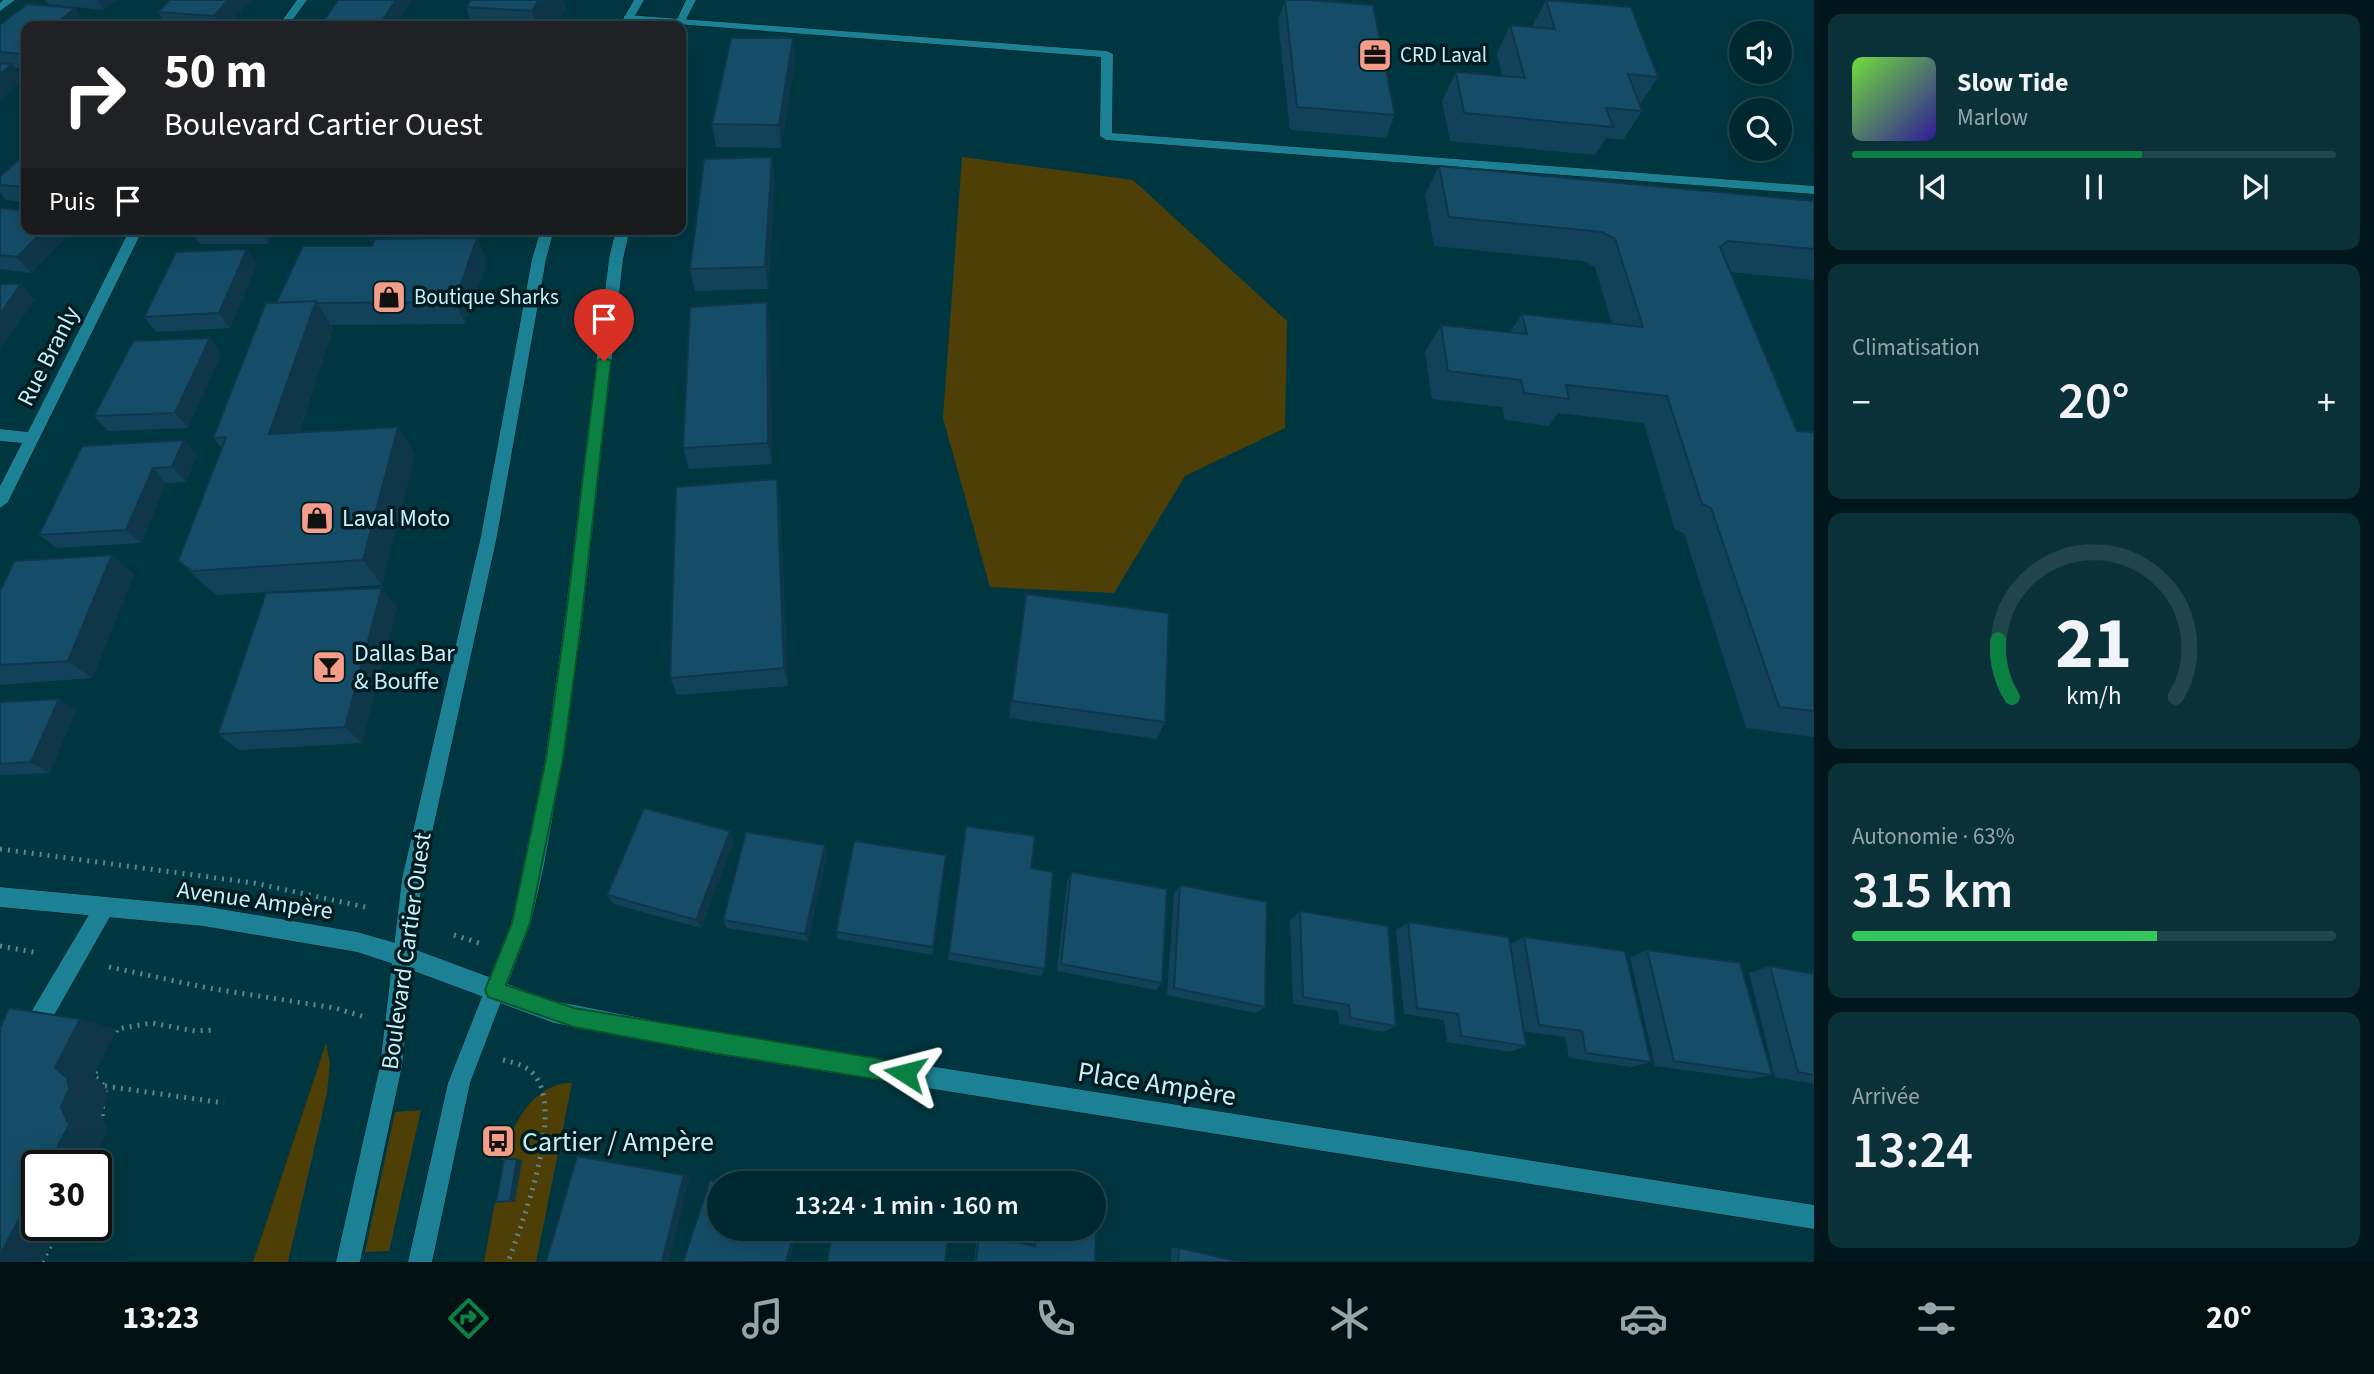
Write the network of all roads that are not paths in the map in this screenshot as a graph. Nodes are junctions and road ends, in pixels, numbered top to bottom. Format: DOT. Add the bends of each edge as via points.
graph roads {
  1 [pos="10,0"];
  2 [pos="302,0"];
  3 [pos="639,0"];
  4 [pos="691,0"];
  5 [pos="0,8"];
  6 [pos="287,21"];
  7 [pos="627,21"];
  8 [pos="681,21"];
  9 [pos="686,24"];
  10 [pos="1814,190"];
  11 [pos="134,235"];
  12 [pos="546,235"];
  13 [pos="622,235"];
  14 [pos="0,435"];
  15 [pos="32,438"];
  16 [pos="0,502"];
  17 [pos="0,897"];
  18 [pos="104,908"];
  19 [pos="404,956"];
  20 [pos="495,990"];
  21 [pos="20,1052"];
  22 [pos="1814,1217"];
  23 [pos="348,1262"];
  24 [pos="420,1262"];
  1 -- 5 [label="street"];
  2 -- 6 [label="street"];
  3 -- 7 [label="street"];
  4 -- 8 [label="street"];
  9 -- 10 [label="street" via="1107,54 1106,136"];
  11 -- 15 [label="street, Rue Branly"];
  12 -- 19 [label="street, Boulevard Cartier Ouest" via="489,536 412,879"];
  13 -- 20 [label="street" via="554,759 521,923"];
  14 -- 15 [label="street"];
  15 -- 16 [label="street, Rue Branly"];
  17 -- 18 [label="street, Avenue Ampère"];
  18 -- 19 [label="street, Avenue Ampère" via="203,916 310,933"];
  18 -- 21 [label="street"];
  19 -- 20 [label="street, Avenue Ampère"];
  19 -- 23 [label="street, Boulevard Cartier Ouest" via="391,1066"];
  20 -- 22 [label="street, Place Ampère" via="574,1017 713,1043"];
  20 -- 24 [label="street" via="459,1083"];
}
